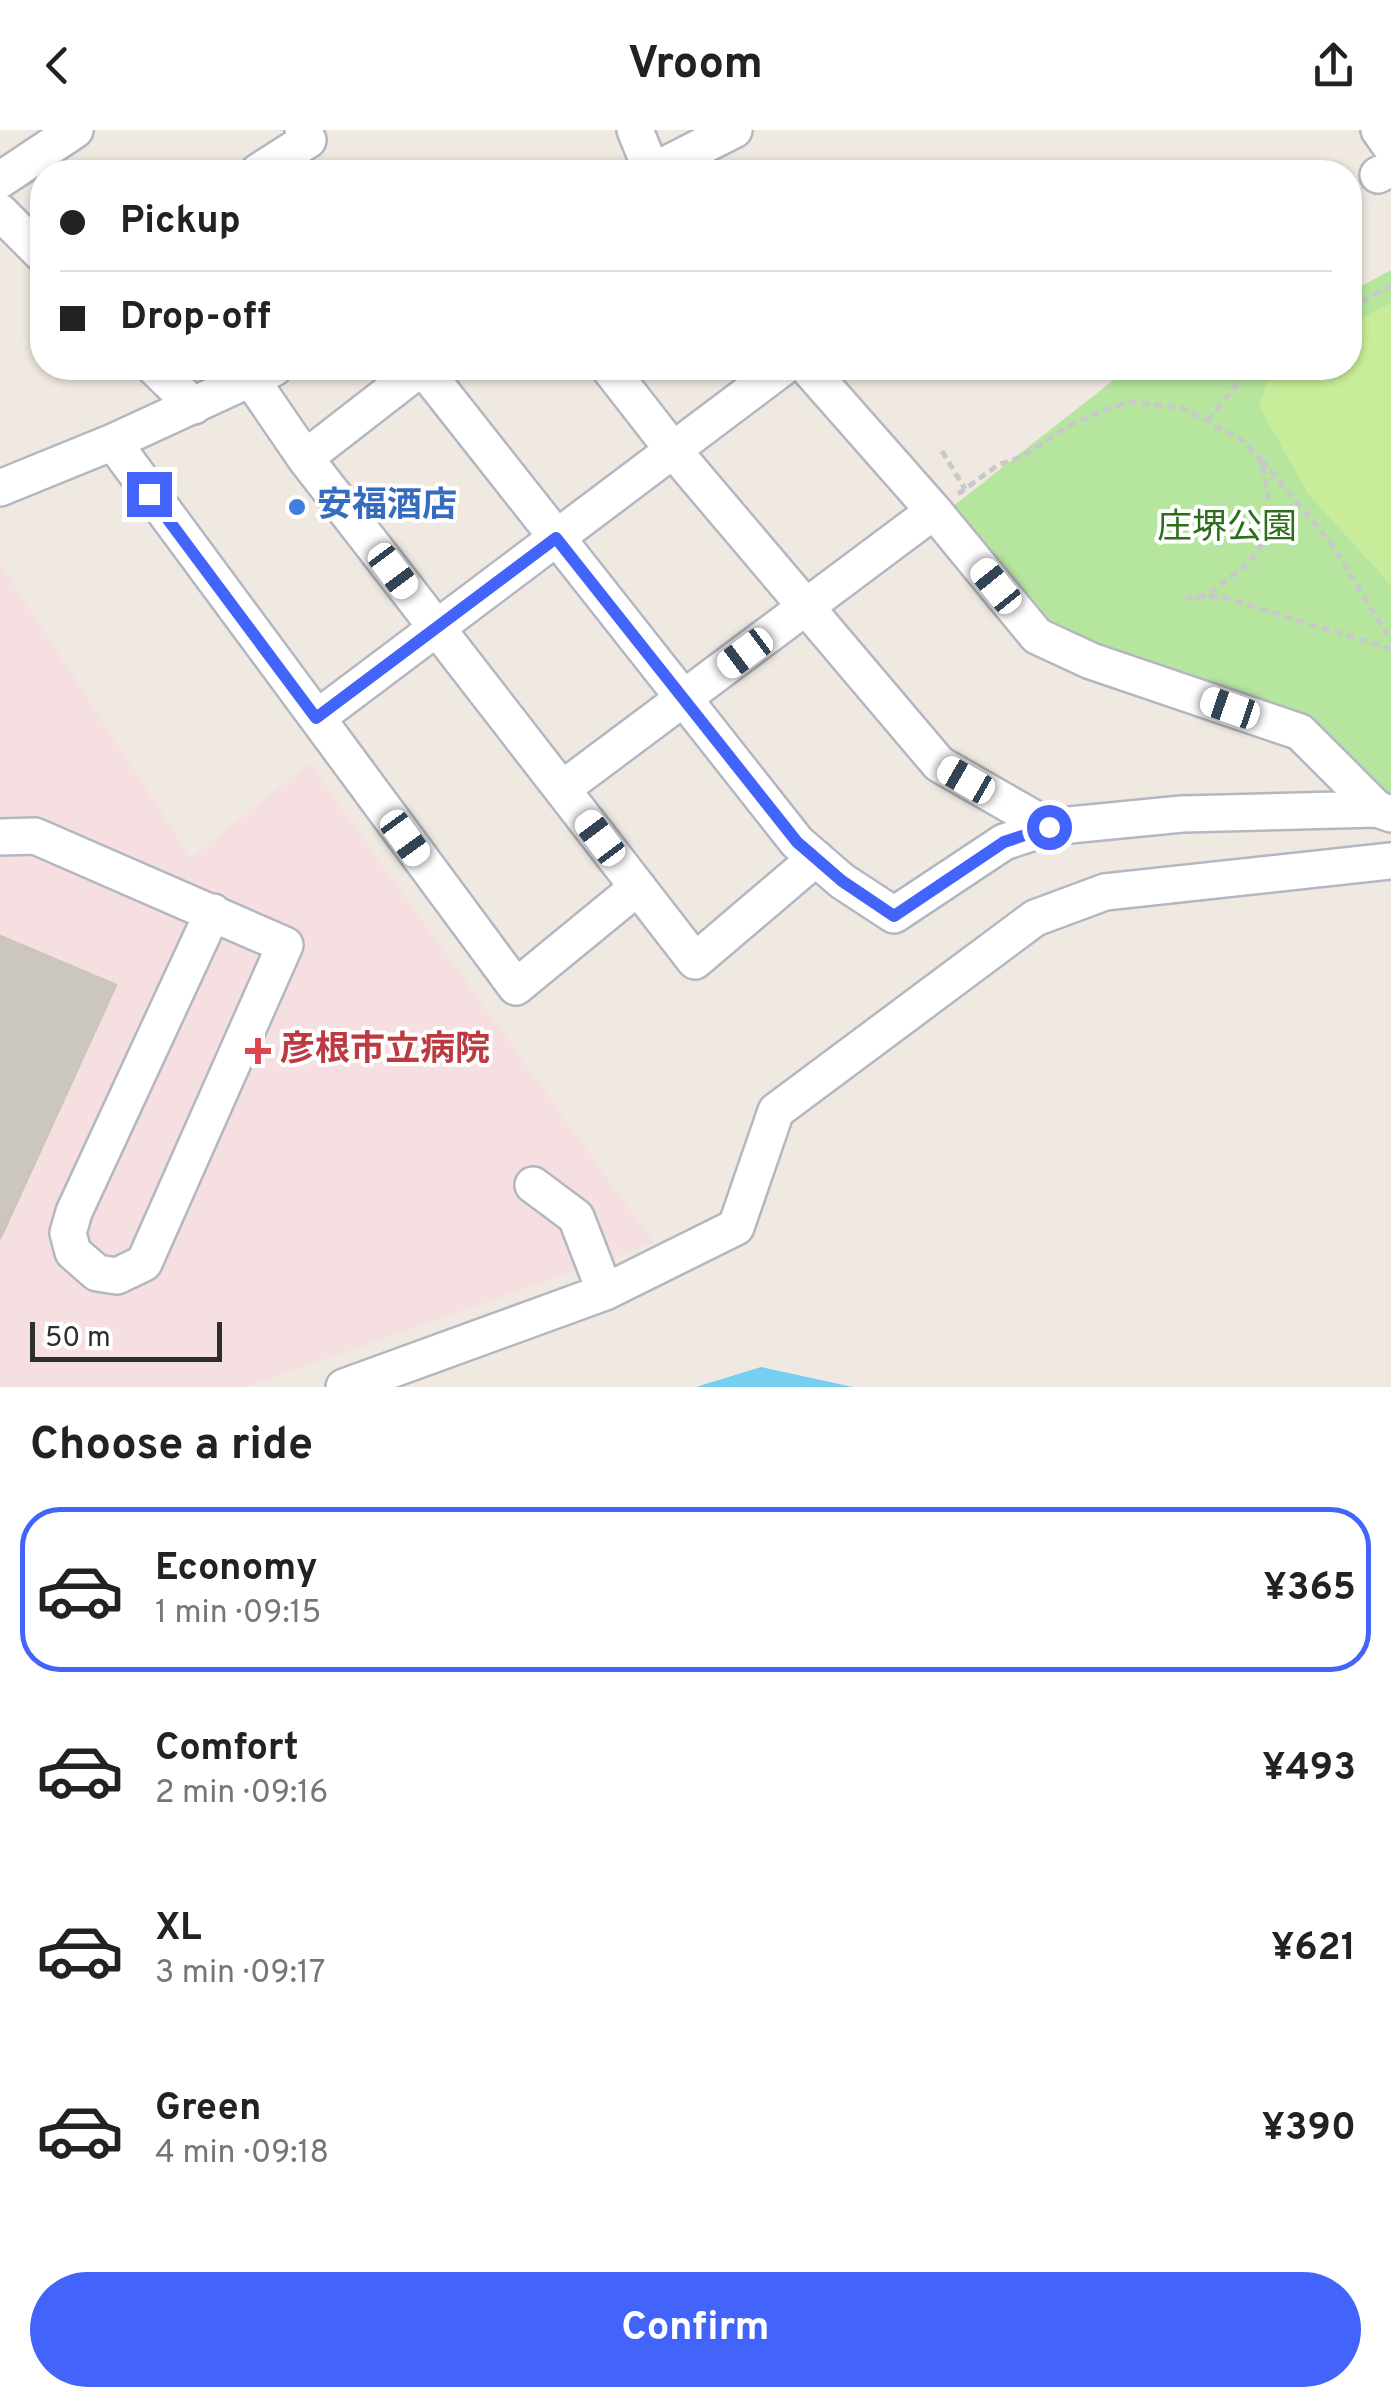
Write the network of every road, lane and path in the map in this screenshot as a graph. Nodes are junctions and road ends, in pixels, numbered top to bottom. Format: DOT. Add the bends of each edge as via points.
graph roads {
  1 [pos="75,130"];
  2 [pos="304,130"];
  3 [pos="635,130"];
  4 [pos="734,130"];
  5 [pos="1379,130"];
  6 [pos="277,160"];
  7 [pos="647,160"];
  8 [pos="675,160"];
  9 [pos="1387,164"];
  10 [pos="0,180"];
  11 [pos="0,212"];
  12 [pos="30,242"];
  13 [pos="1391,286"];
  14 [pos="1362,301"];
  15 [pos="168,380"];
  16 [pos="248,380"];
  17 [pos="266,380"];
  18 [pos="406,380"];
  19 [pos="431,380"];
  20 [pos="618,380"];
  21 [pos="766,380"];
  22 [pos="819,380"];
  23 [pos="1240,380"];
  24 [pos="194,406"];
  25 [pos="1208,420"];
  26 [pos="113,442"];
  27 [pos="673,450"];
  28 [pos="942,450"];
  29 [pos="305,458"];
  30 [pos="1260,459"];
  31 [pos="0,488"];
  32 [pos="965,489"];
  33 [pos="934,511"];
  34 [pos="556,538"];
  35 [pos="806,607"];
  36 [pos="436,628"];
  37 [pos="1391,641"];
  38 [pos="1391,649"];
  39 [pos="683,699"];
  40 [pos="316,718"];
  41 [pos="562,790"];
  42 [pos="1384,812"];
  43 [pos="1049,827"];
  44 [pos="0,837"];
  45 [pos="816,858"];
  46 [pos="1391,861"];
  47 [pos="638,887"];
  48 [pos="213,912"];
  49 [pos="533,1185"];
  50 [pos="605,1292"];
  51 [pos="344,1387"];
  1 -- 10 [label="street"];
  2 -- 6 [label="street" via="308,140"];
  3 -- 7 [label="street"];
  4 -- 8 [label="street"];
  5 -- 9 [label="street"];
  11 -- 12 [label="street"];
  13 -- 14 [label="path"];
  15 -- 24 [label="street"];
  16 -- 24 [label="street"];
  17 -- 29 [label="street"];
  18 -- 29 [label="street"];
  19 -- 34 [label="street"];
  20 -- 27 [label="street"];
  21 -- 27 [label="street"];
  22 -- 33 [label="street"];
  23 -- 25 [label="path"];
  24 -- 26 [label="street"];
  25 -- 30 [label="path"];
  25 -- 32 [label="path" via="1156,403 1112,407"];
  26 -- 31 [label="street"];
  26 -- 40 [label="street"];
  27 -- 34 [label="street"];
  27 -- 35 [label="street"];
  28 -- 32 [label="path"];
  29 -- 36 [label="street"];
  30 -- 37 [label="path" via="1331,543"];
  30 -- 38 [label="path" via="1269,508 1258,550 1205,596"];
  32 -- 33 [label="path"];
  33 -- 35 [label="street"];
  33 -- 42 [label="street" via="1036,636 1300,732"];
  34 -- 36 [label="street"];
  34 -- 39 [label="street"];
  35 -- 39 [label="street"];
  35 -- 43 [label="street" via="939,764"];
  36 -- 40 [label="street"];
  36 -- 41 [label="street"];
  39 -- 41 [label="street"];
  39 -- 45 [label="street"];
  40 -- 47 [label="street" via="516,988"];
  41 -- 47 [label="street"];
  42 -- 43 [label="street" via="1182,814"];
  43 -- 45 [label="street" via="1004,842 894,916"];
  44 -- 48 [label="street" via="34,836"];
  45 -- 47 [label="street" via="695,961"];
  46 -- 50 [label="street" via="1105,892 1035,918 776,1111 736,1228"];
  48 -- 48 [label="street" via="74,1212 72,1252 97,1273 117,1276 144,1263 285,945"];
  49 -- 50 [label="street" via="576,1217"];
  50 -- 51 [label="street"];
}
